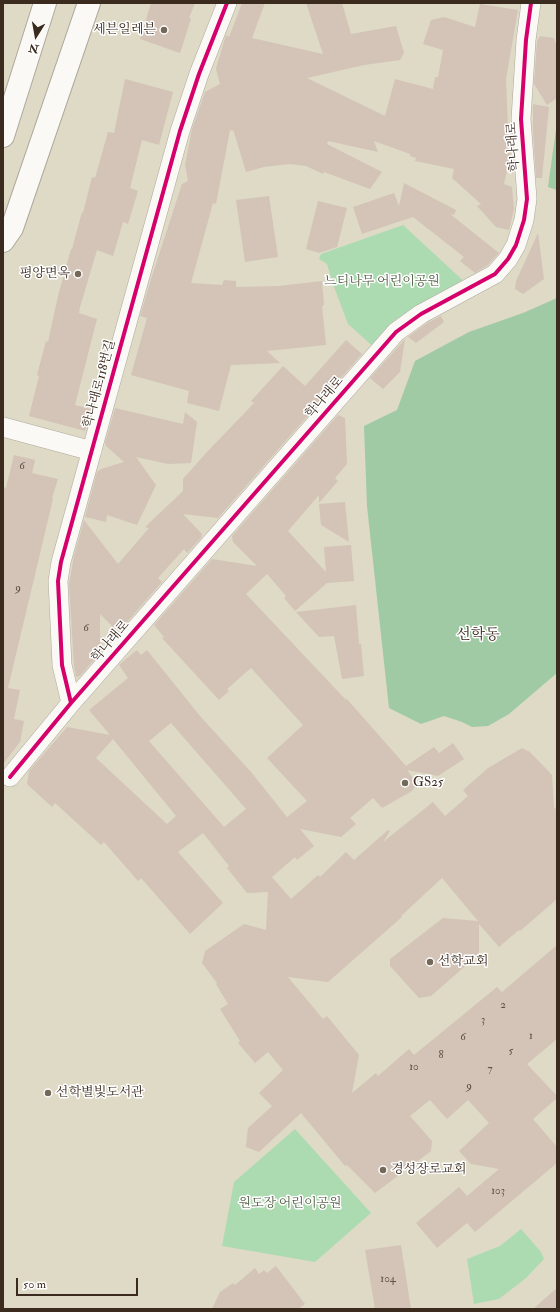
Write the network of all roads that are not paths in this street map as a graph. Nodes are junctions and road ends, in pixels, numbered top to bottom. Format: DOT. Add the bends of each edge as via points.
graph roads {
  1 [pos="45,3"];
  2 [pos="89,3"];
  3 [pos="227,3"];
  4 [pos="531,3"];
  5 [pos="3,136"];
  6 [pos="3,241"];
  7 [pos="3,427"];
  8 [pos="92,451"];
  9 [pos="71,704"];
  10 [pos="10,776"];
  1 -- 5 [label="main road"];
  2 -- 6 [label="main road" via="12,228"];
  3 -- 8 [label="street, 학나래로118번길" via="199,74 180,132"];
  4 -- 9 [label="street, 학나래로" via="521,119 527,199 524,220 516,245 508,259 495,274 421,314 396,332"];
  7 -- 8 [label="street"];
  8 -- 9 [label="street, 학나래로118번길" via="58,581 62,665"];
  9 -- 10 [label="street, 학나래로"];
}
